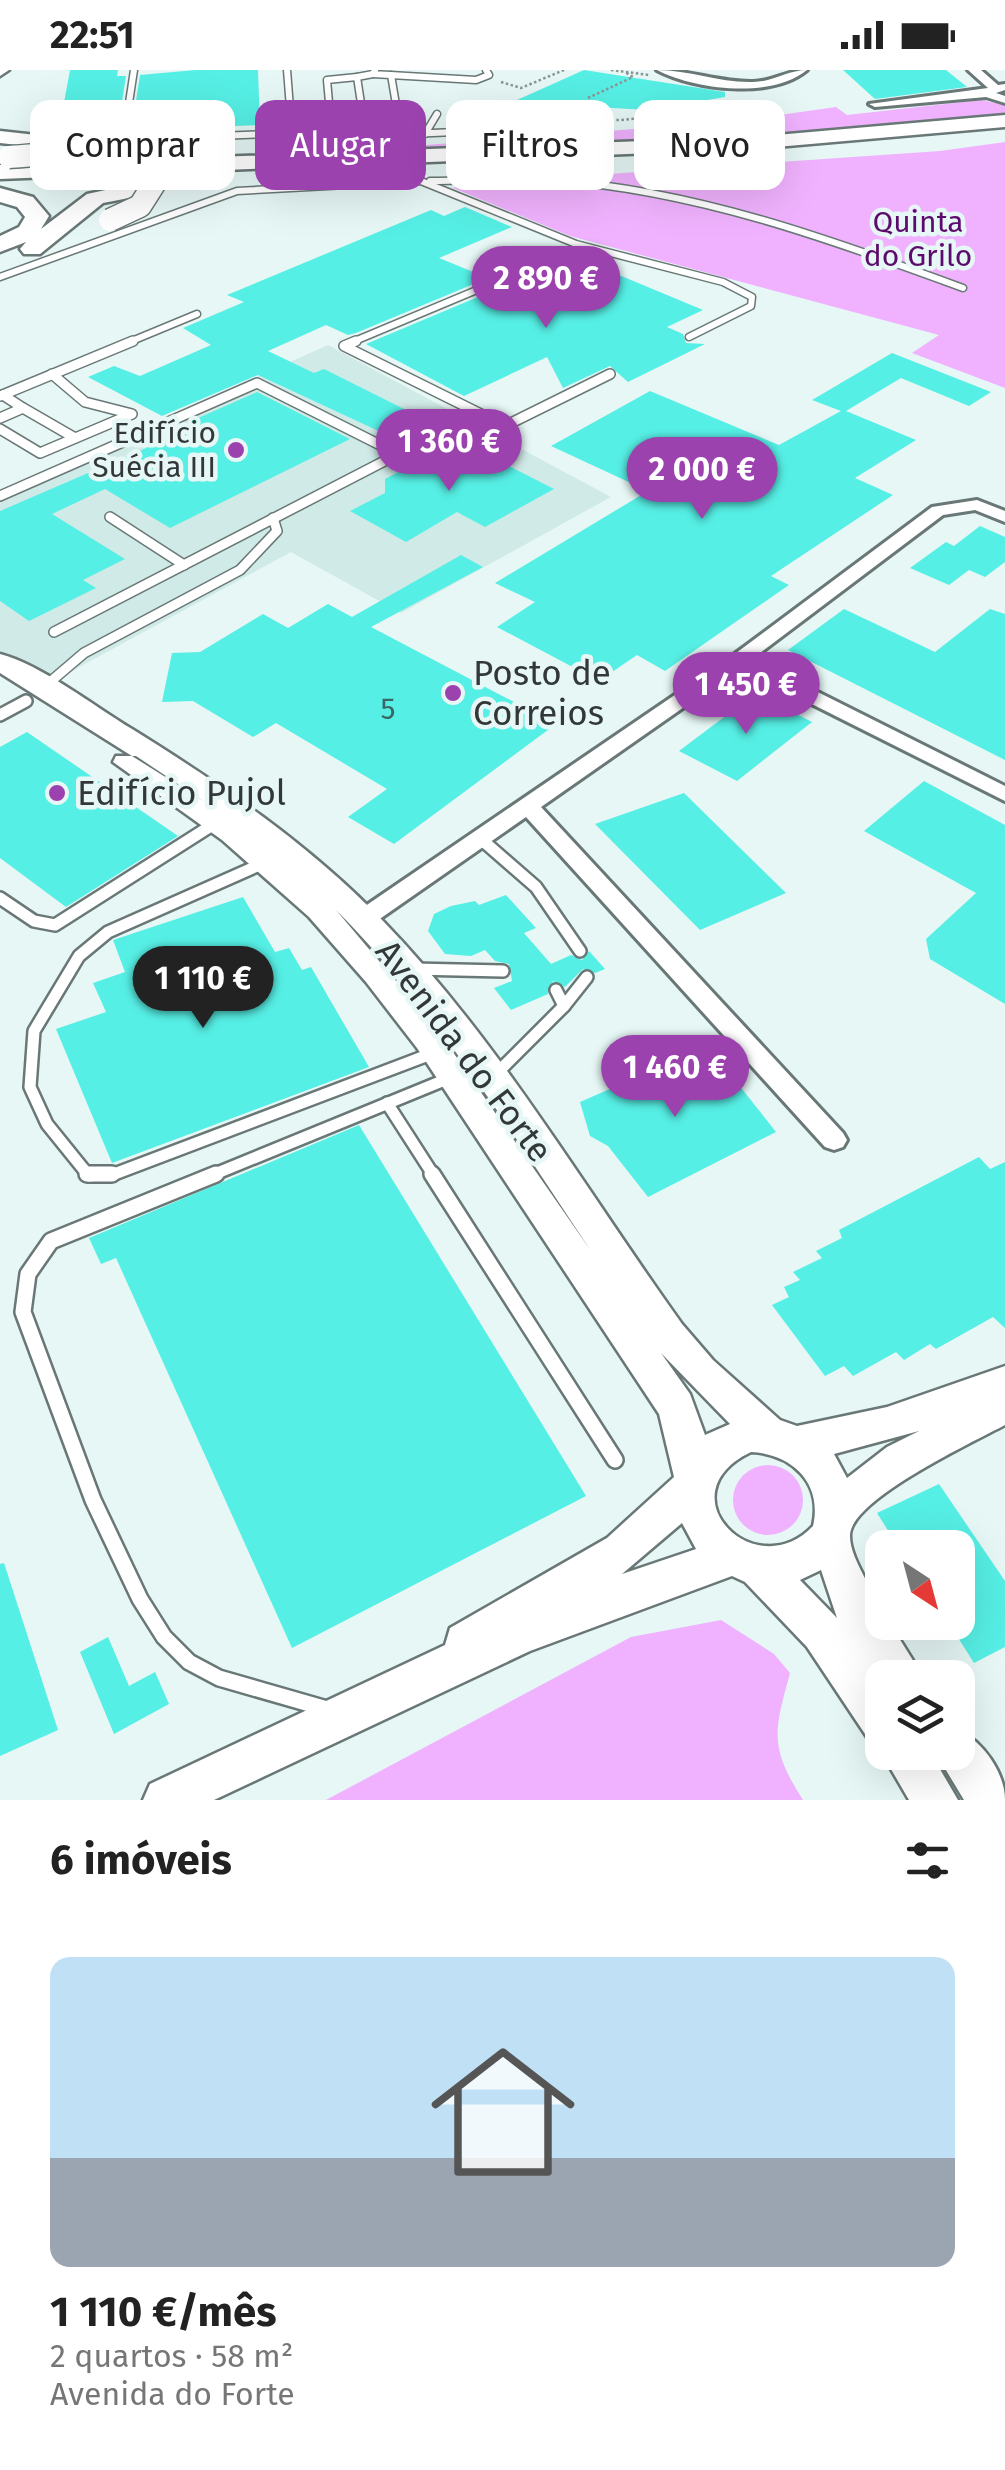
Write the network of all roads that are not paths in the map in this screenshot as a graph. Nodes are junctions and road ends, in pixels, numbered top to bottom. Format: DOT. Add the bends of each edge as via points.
graph roads {
  1 [pos="134,70"];
  2 [pos="286,70"];
  3 [pos="459,70"];
  4 [pos="486,70"];
  5 [pos="802,70"];
  6 [pos="974,70"];
  7 [pos="374,72"];
  8 [pos="658,72"];
  9 [pos="391,75"];
  10 [pos="421,76"];
  11 [pos="357,77"];
  12 [pos="465,79"];
  13 [pos="995,90"];
  14 [pos="328,100"];
  15 [pos="361,100"];
  16 [pos="395,100"];
  17 [pos="1005,100"];
  18 [pos="875,104"];
  19 [pos="437,114"];
  20 [pos="1005,122"];
  21 [pos="426,132"];
  22 [pos="1005,132"];
  23 [pos="426,155"];
  24 [pos="2,156"];
  25 [pos="255,161"];
  26 [pos="255,161"];
  27 [pos="426,166"];
  28 [pos="255,172"];
  29 [pos="255,180"];
  30 [pos="426,181"];
  31 [pos="0,182"];
  32 [pos="426,183"];
  33 [pos="255,190"];
  34 [pos="0,194"];
  35 [pos="0,246"];
  36 [pos="582,246"];
  37 [pos="32,249"];
  38 [pos="0,260"];
  39 [pos="0,276"];
  40 [pos="963,288"];
  41 [pos="197,314"];
  42 [pos="689,337"];
  43 [pos="52,374"];
  44 [pos="610,374"];
  45 [pos="2,395"];
  46 [pos="23,408"];
  47 [pos="0,418"];
  48 [pos="0,429"];
  49 [pos="75,438"];
  50 [pos="0,496"];
  51 [pos="110,517"];
  52 [pos="1005,517"];
  53 [pos="273,518"];
  54 [pos="184,564"];
  55 [pos="54,632"];
  56 [pos="739,660"];
  57 [pos="0,662"];
  58 [pos="17,697"];
  59 [pos="1005,794"];
  60 [pos="530,808"];
  61 [pos="217,822"];
  62 [pos="482,840"];
  63 [pos="266,862"];
  64 [pos="0,898"];
  65 [pos="363,919"];
  66 [pos="580,951"];
  67 [pos="408,969"];
  68 [pos="504,972"];
  69 [pos="587,977"];
  70 [pos="556,990"];
  71 [pos="564,1006"];
  72 [pos="445,1064"];
  73 [pos="494,1085"];
  74 [pos="387,1103"];
  75 [pos="834,1140"];
  76 [pos="1005,1383"];
  77 [pos="1005,1406"];
  78 [pos="782,1439"];
  79 [pos="614,1460"];
  80 [pos="693,1483"];
  81 [pos="832,1522"];
  82 [pos="744,1562"];
  83 [pos="890,1660"];
  84 [pos="865,1696"];
  85 [pos="345,1713"];
  86 [pos="915,1770"];
  87 [pos="970,1770"];
  88 [pos="166,1800"];
  89 [pos="935,1800"];
  90 [pos="991,1800"];
  1 -- 2 [label="lane" via="125,129 142,138 292,133"];
  3 -- 10 [label="lane"];
  3 -- 12 [label="lane"];
  4 -- 12 [label="lane" via="487,77"];
  5 -- 8 [label="street" via="759,86"];
  6 -- 13 [label="street"];
  7 -- 9 [label="lane"];
  7 -- 11 [label="lane"];
  9 -- 10 [label="lane"];
  9 -- 16 [label="lane"];
  10 -- 12 [label="lane"];
  11 -- 14 [label="lane" via="326,80"];
  11 -- 15 [label="lane"];
  13 -- 17 [label="street"];
  13 -- 18 [label="street"];
  19 -- 21 [label="lane"];
  20 -- 23 [label="highway" via="752,143"];
  22 -- 27 [label="highway" via="782,152"];
  24 -- 25 [label="highway"];
  24 -- 26 [label="highway"];
  24 -- 37 [label="highway, bridge" via="90,156 135,165 152,179 154,189 140,206"];
  28 -- 31 [label="highway"];
  29 -- 37 [label="highway" via="117,191 75,207"];
  30 -- 40 [label="lane" via="550,180 636,190 803,229"];
  32 -- 36 [label="lane"];
  33 -- 39 [label="lane"];
  34 -- 35 [label="highway" via="25,202 37,216 28,232"];
  36 -- 42 [label="lane" via="724,282 752,298 740,312"];
  36 -- 44 [label="lane" via="344,346 505,426"];
  37 -- 38 [label="highway"];
  41 -- 43 [label="lane"];
  43 -- 45 [label="lane"];
  43 -- 49 [label="lane" via="85,402 132,414"];
  45 -- 46 [label="lane"];
  46 -- 47 [label="lane"];
  46 -- 49 [label="lane"];
  48 -- 49 [label="lane" via="40,453"];
  50 -- 53 [label="lane" via="257,383 398,454"];
  51 -- 54 [label="lane"];
  52 -- 56 [label="street" via="978,505 938,511"];
  53 -- 54 [label="lane"];
  53 -- 58 [label="lane" via="277,531 240,570 84,652"];
  54 -- 55 [label="lane"];
  56 -- 59 [label="street"];
  56 -- 60 [label="street"];
  57 -- 58 [label="street, Avenida do Forte"];
  58 -- 61 [label="street, Avenida do Forte"];
  58 -- 65 [label="street, Avenida do Forte" via="243,814"];
  60 -- 62 [label="street"];
  60 -- 75 [label="street"];
  61 -- 63 [label="street, Avenida do Forte"];
  61 -- 64 [label="lane" via="55,925 34,921"];
  62 -- 65 [label="street"];
  62 -- 66 [label="lane" via="536,886"];
  63 -- 72 [label="street, Avenida do Forte" via="352,945"];
  63 -- 72 [label="lane" via="108,932 79,956 34,1032 30,1087 47,1124 89,1176 117,1173"];
  65 -- 67 [label="street, Avenida do Forte"];
  67 -- 68 [label="lane"];
  67 -- 73 [label="street, Avenida do Forte"];
  69 -- 71 [label="lane"];
  70 -- 71 [label="lane"];
  71 -- 73 [label="lane" via="501,1066"];
  72 -- 74 [label="lane"];
  72 -- 80 [label="street, Avenida do Forte" via="676,1406 690,1444"];
  73 -- 78 [label="street, Avenida do Forte" via="668,1335 722,1394"];
  74 -- 79 [label="lane"];
  74 -- 85 [label="lane" via="51,1241 22,1285 23,1312 44,1367 153,1626 190,1663 268,1694"];
  76 -- 78 [label="street" via="887,1425"];
  77 -- 81 [label="street" via="901,1460"];
  78 -- 80 [label="street" via="748,1434 714,1448"];
  78 -- 81 [label="street" via="826,1472"];
  80 -- 82 [label="street" via="701,1526"];
  80 -- 85 [label="street" via="622,1552"];
  81 -- 82 [label="street" via="817,1551 800,1562"];
  81 -- 83 [label="street" via="855,1610"];
  82 -- 84 [label="street" via="822,1632"];
  82 -- 85 [label="street" via="643,1584"];
  85 -- 88 [label="street"];
  86 -- 89 [label="street"];
  87 -- 90 [label="street"];
}
